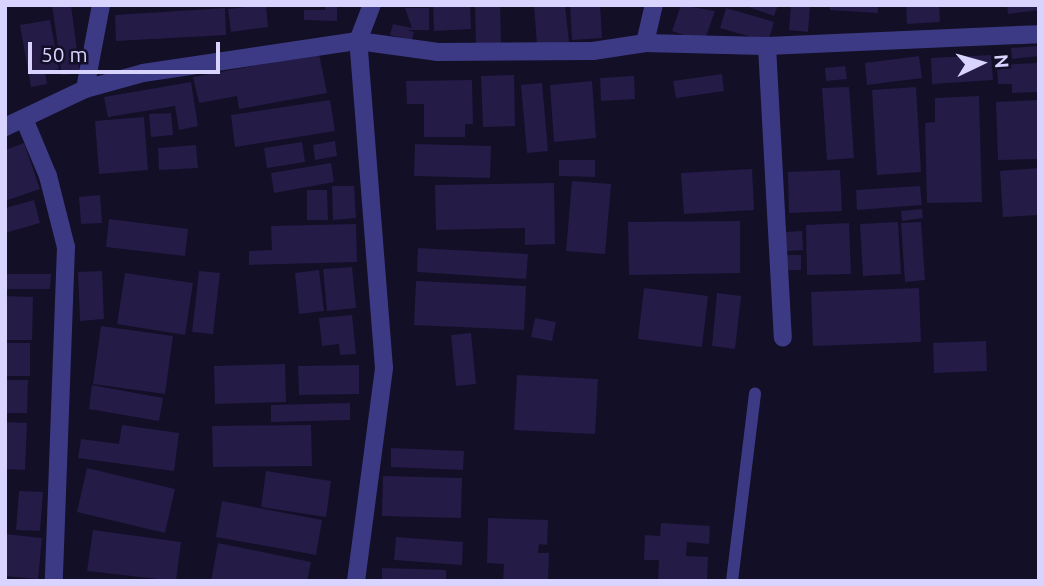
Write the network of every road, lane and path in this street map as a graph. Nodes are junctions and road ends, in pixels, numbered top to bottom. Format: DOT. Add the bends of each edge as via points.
graph roads {
  1 [pos="101,5"];
  2 [pos="372,5"];
  3 [pos="654,5"];
  4 [pos="1039,34"];
  5 [pos="358,41"];
  6 [pos="645,43"];
  7 [pos="767,46"];
  8 [pos="85,89"];
  9 [pos="24,121"];
  10 [pos="5,127"];
  11 [pos="783,338"];
  12 [pos="755,393"];
  13 [pos="54,581"];
  14 [pos="356,581"];
  15 [pos="732,581"];
  1 -- 8 [label="street"];
  2 -- 5 [label="street"];
  3 -- 6 [label="street"];
  4 -- 7 [label="street"];
  5 -- 6 [label="street" via="438,52 593,51"];
  5 -- 8 [label="street" via="143,73"];
  5 -- 14 [label="street" via="384,368"];
  6 -- 7 [label="street"];
  7 -- 11 [label="street"];
  8 -- 9 [label="street"];
  9 -- 10 [label="street"];
  9 -- 13 [label="street" via="48,176 66,247"];
  12 -- 15 [label="lane"];
}
